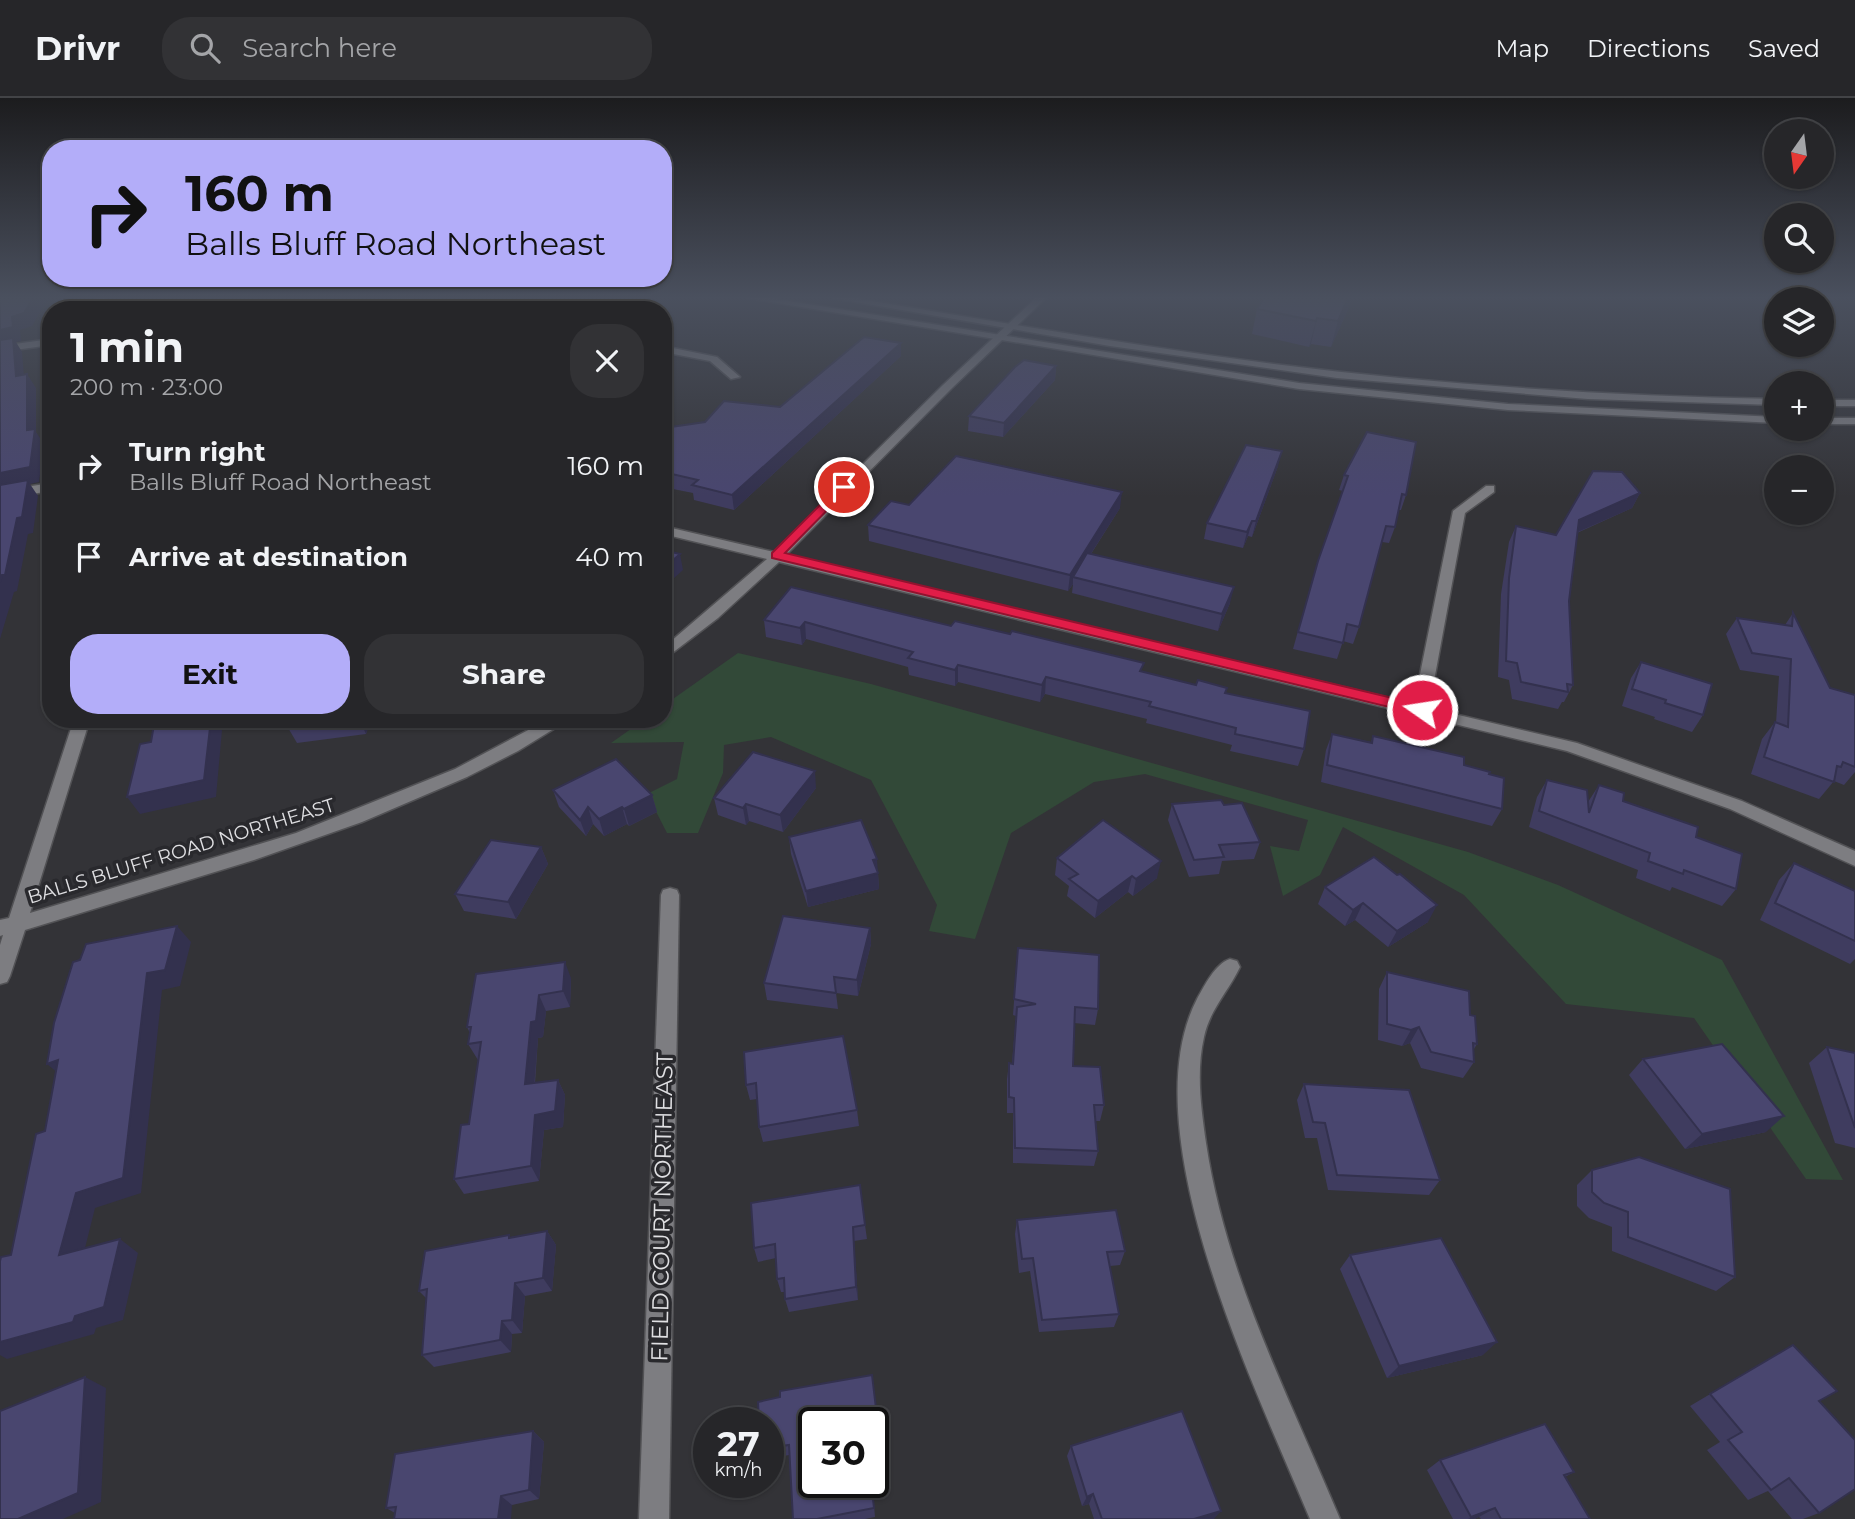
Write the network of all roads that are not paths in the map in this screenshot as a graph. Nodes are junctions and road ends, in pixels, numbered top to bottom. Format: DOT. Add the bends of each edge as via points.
graph roads {
  1 [pos="719,364"];
  2 [pos="970,364"];
  3 [pos="1152,364"];
  4 [pos="1259,364"];
  5 [pos="735,377"];
  6 [pos="1764,402"];
  7 [pos="1834,403"];
  8 [pos="1855,403"];
  9 [pos="1764,420"];
  10 [pos="1834,421"];
  11 [pos="1855,421"];
  12 [pos="42,488"];
  13 [pos="1490,489"];
  14 [pos="0,495"];
  15 [pos="672,532"];
  16 [pos="776,555"];
  17 [pos="672,648"];
  18 [pos="1422,710"];
  19 [pos="79,728"];
  20 [pos="545,728"];
  21 [pos="1855,859"];
  22 [pos="670,895"];
  23 [pos="9,926"];
  24 [pos="1230,967"];
  25 [pos="0,976"];
  26 [pos="654,1519"];
  27 [pos="1325,1519"];
  1 -- 5 [label="street"];
  2 -- 16 [label="street"];
  3 -- 9 [label="street" via="1374,394 1602,413"];
  4 -- 6 [label="street" via="1594,396"];
  7 -- 8 [label="street"];
  10 -- 11 [label="street"];
  12 -- 14 [label="street"];
  13 -- 18 [label="street" via="1459,510"];
  15 -- 16 [label="street"];
  16 -- 17 [label="street"];
  16 -- 18 [label="street"];
  18 -- 21 [label="street" via="1571,747 1653,774 1736,805"];
  19 -- 23 [label="street"];
  20 -- 23 [label="street, BALLS BLUFF ROAD NORTHEAST" via="475,766 335,827"];
  22 -- 26 [label="street, FIELD COURT NORTHEAST"];
  23 -- 25 [label="street"];
  24 -- 27 [label="street" via="1212,987 1190,1049 1194,1158 1246,1331"];
}
